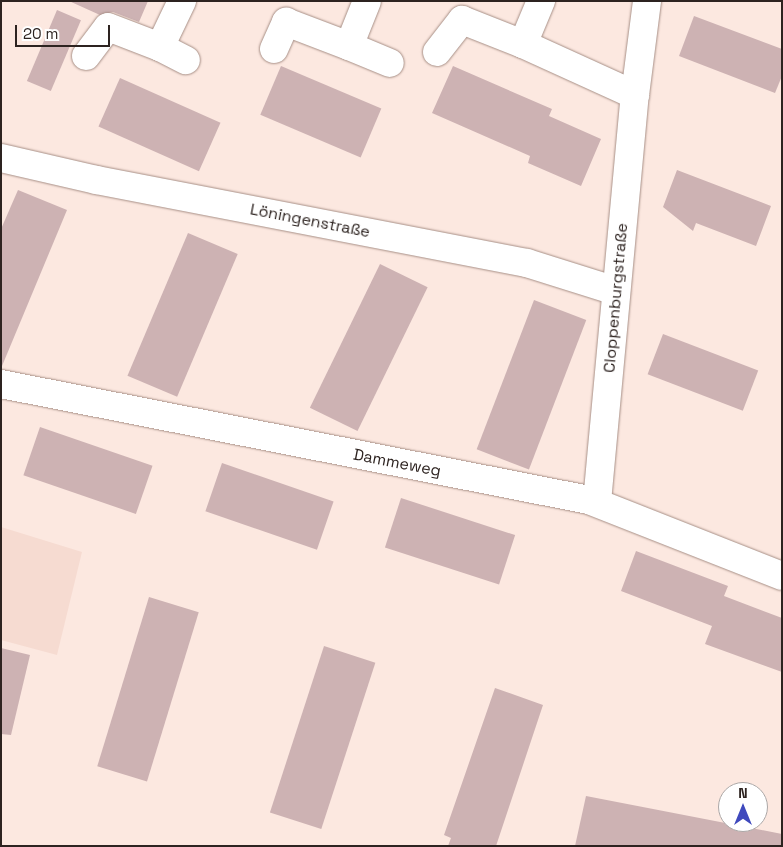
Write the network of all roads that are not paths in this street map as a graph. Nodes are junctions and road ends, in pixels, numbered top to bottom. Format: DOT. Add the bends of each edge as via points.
graph roads {
  1 [pos="182,1"];
  2 [pos="367,1"];
  3 [pos="541,1"];
  4 [pos="647,1"];
  5 [pos="523,44"];
  6 [pos="349,46"];
  7 [pos="160,47"];
  8 [pos="274,49"];
  9 [pos="438,52"];
  10 [pos="86,56"];
  11 [pos="186,60"];
  12 [pos="390,62"];
  13 [pos="635,95"];
  14 [pos="1,158"];
  15 [pos="616,291"];
  16 [pos="1,384"];
  17 [pos="597,502"];
  18 [pos="782,576"];
  1 -- 7 [label="street"];
  2 -- 6 [label="street"];
  3 -- 5 [label="street"];
  4 -- 13 [label="street, Cloppenburgstraße"];
  5 -- 9 [label="street" via="462,20"];
  5 -- 13 [label="street"];
  6 -- 8 [label="street" via="286,22"];
  6 -- 12 [label="street"];
  7 -- 10 [label="street" via="108,27"];
  7 -- 11 [label="street"];
  13 -- 15 [label="street, Cloppenburgstraße"];
  14 -- 15 [label="street, Löningenstraße" via="96,180 527,263"];
  15 -- 17 [label="street, Cloppenburgstraße"];
  16 -- 17 [label="street, Dammeweg"];
  17 -- 18 [label="street, Dammeweg"];
}
